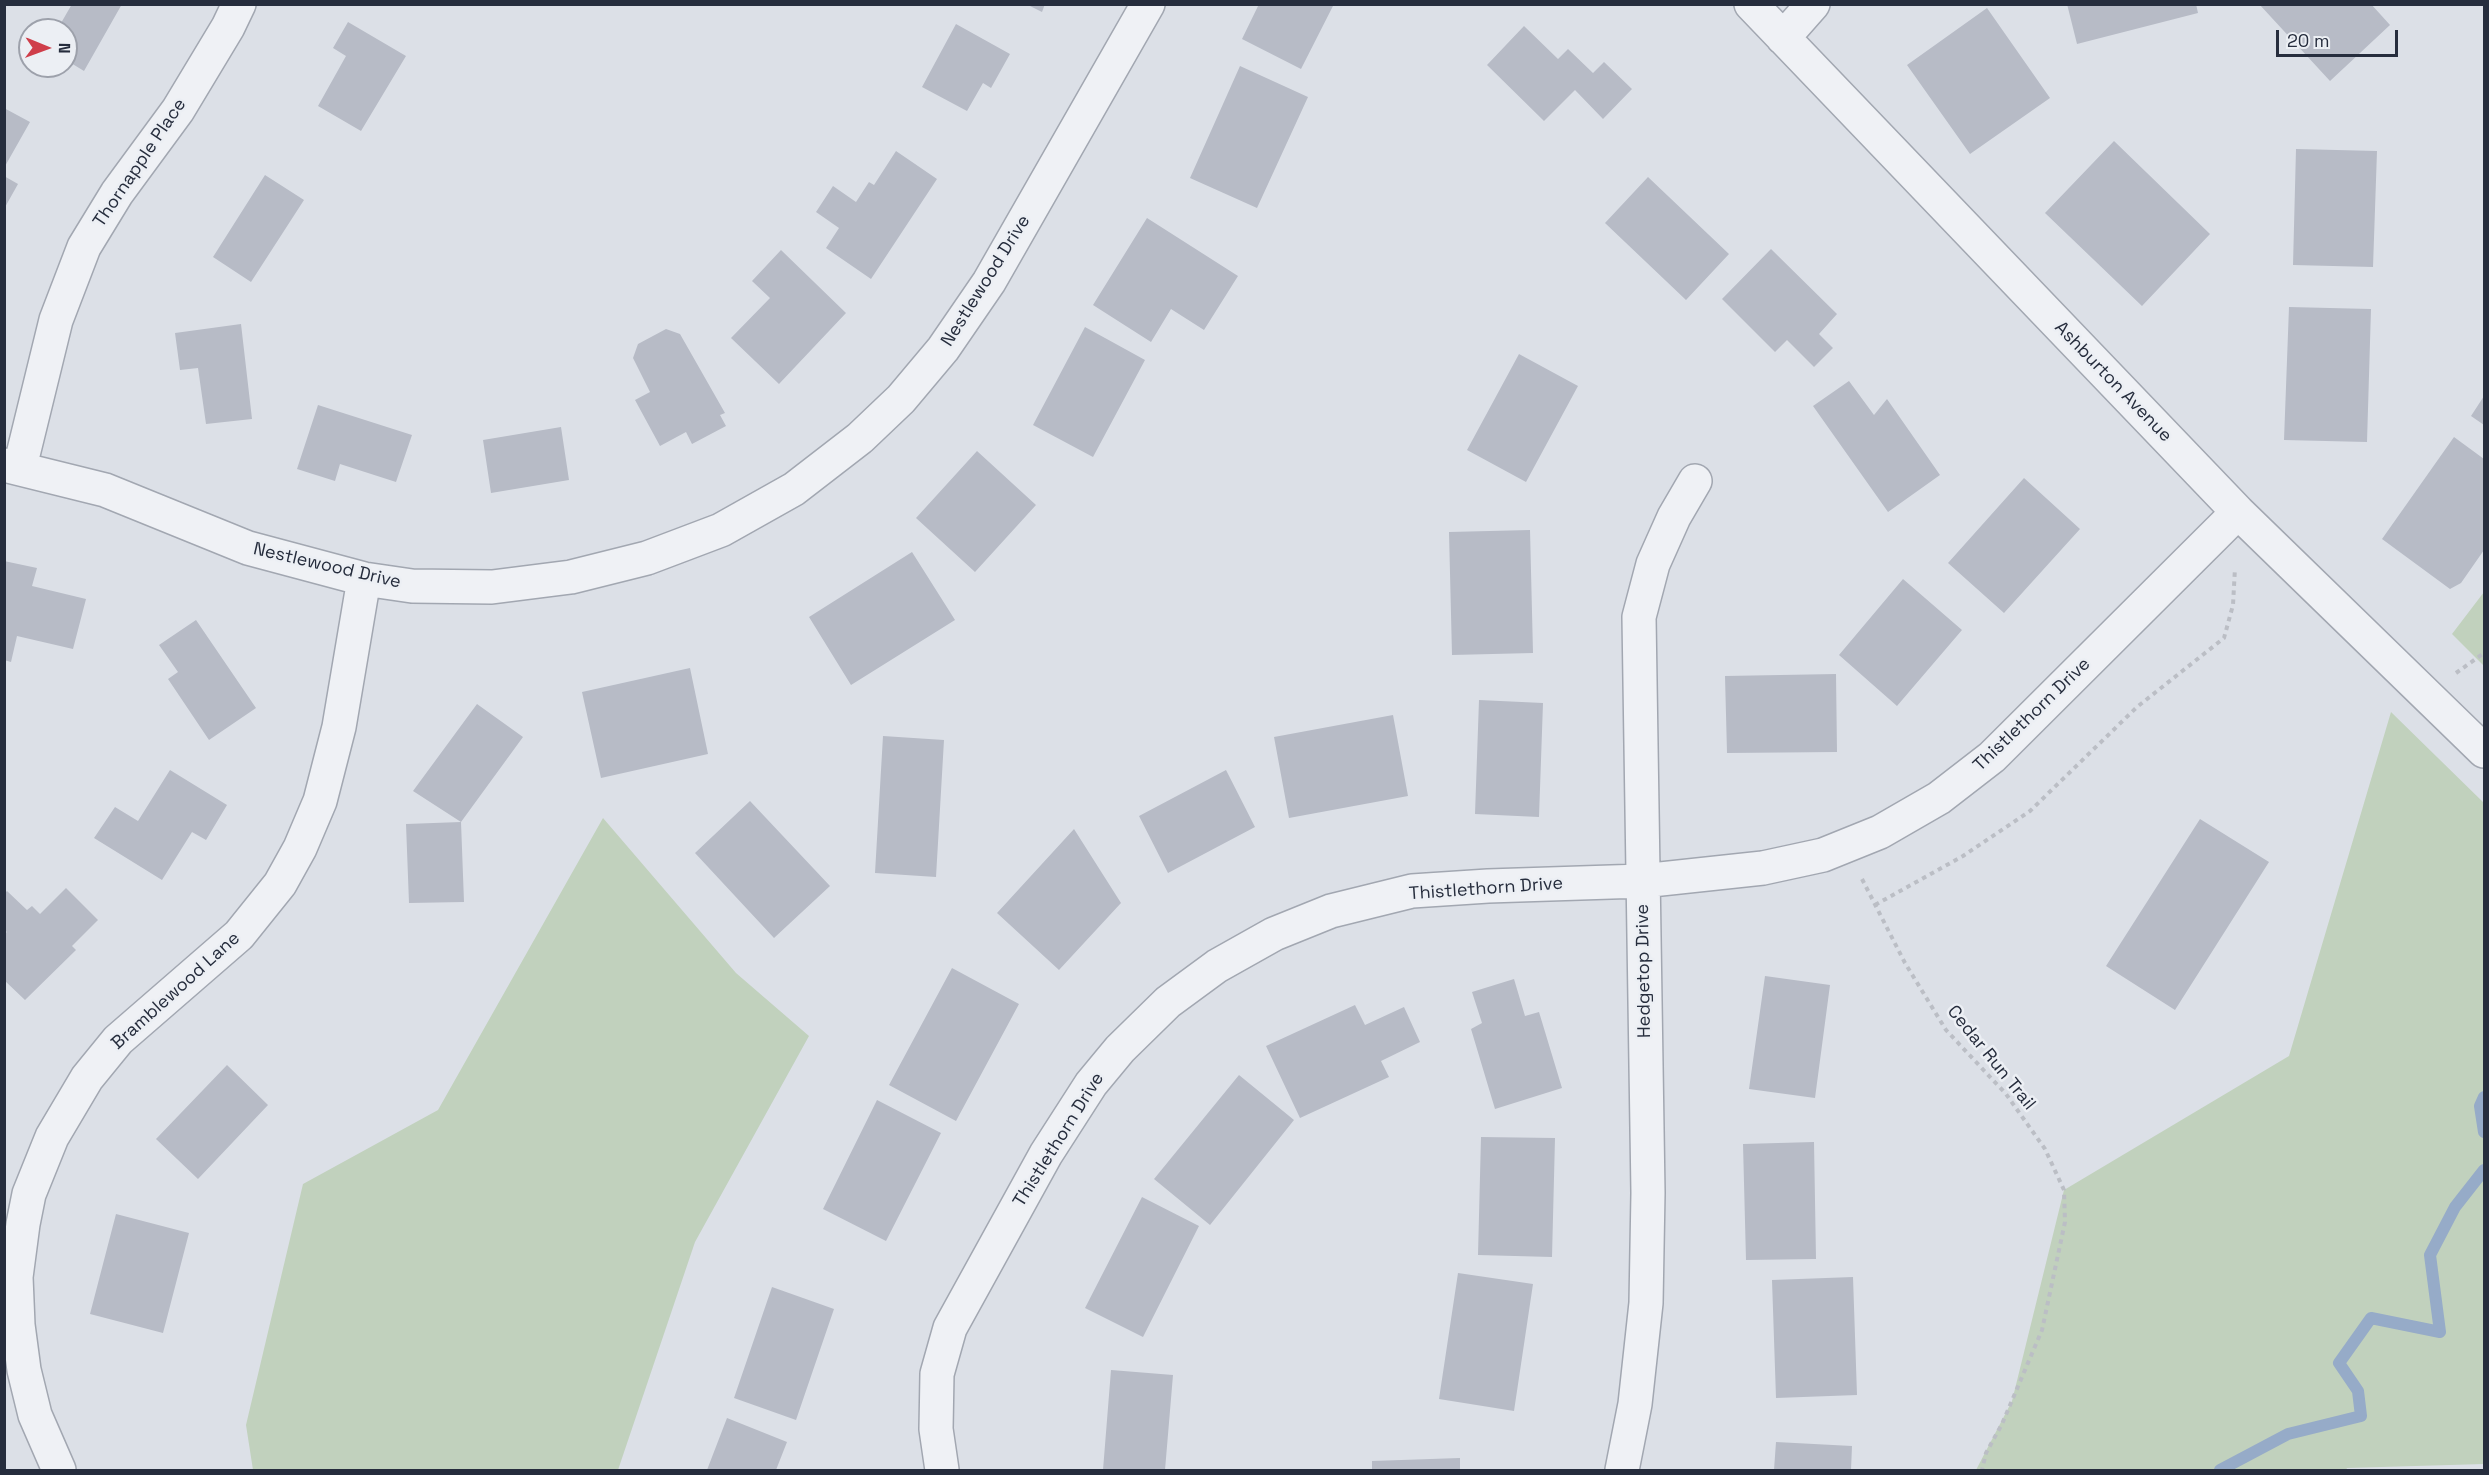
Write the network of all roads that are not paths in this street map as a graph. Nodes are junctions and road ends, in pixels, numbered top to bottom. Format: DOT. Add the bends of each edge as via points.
graph roads {
  1 [pos="239,4"];
  2 [pos="1148,4"];
  3 [pos="1751,4"];
  4 [pos="1813,4"];
  5 [pos="1783,38"];
  6 [pos="12,466"];
  7 [pos="1695,481"];
  8 [pos="2238,512"];
  9 [pos="364,579"];
  10 [pos="2484,751"];
  11 [pos="1642,881"];
  12 [pos="59,1470"];
  13 [pos="942,1470"];
  14 [pos="1622,1470"];
  1 -- 6 [label="street, Thornapple Place" via="178,110 117,193 84,248 56,320"];
  2 -- 9 [label="street, Nestlewood Drive" via="989,282 944,349 860,438 794,489 721,530 647,558 571,577 492,587 412,586"];
  3 -- 5 [label="street, Ashburton Avenue"];
  4 -- 5 [label="street"];
  5 -- 8 [label="street, Ashburton Avenue"];
  6 -- 9 [label="street, Nestlewood Drive" via="105,490 248,548"];
  7 -- 11 [label="street, Hedgetop Drive" via="1653,564 1640,617"];
  8 -- 10 [label="street, Ashburton Avenue"];
  8 -- 11 [label="street, Thistlethorn Drive" via="1992,757 1940,798 1880,832 1822,855 1763,868"];
  9 -- 12 [label="street, Bramblewood Lane" via="339,727 320,801 300,848 280,884 239,935 118,1040 87,1078 52,1137 29,1194 16,1277 18,1325 35,1415"];
  11 -- 13 [label="street, Thistlethorn Drive" via="1412,891 1331,911 1274,934 1217,966 1168,1002 1091,1084 1046,1154 950,1328 937,1374 936,1429"];
  11 -- 14 [label="street, Hedgetop Drive" via="1648,1193 1646,1303 1635,1404"];
}
